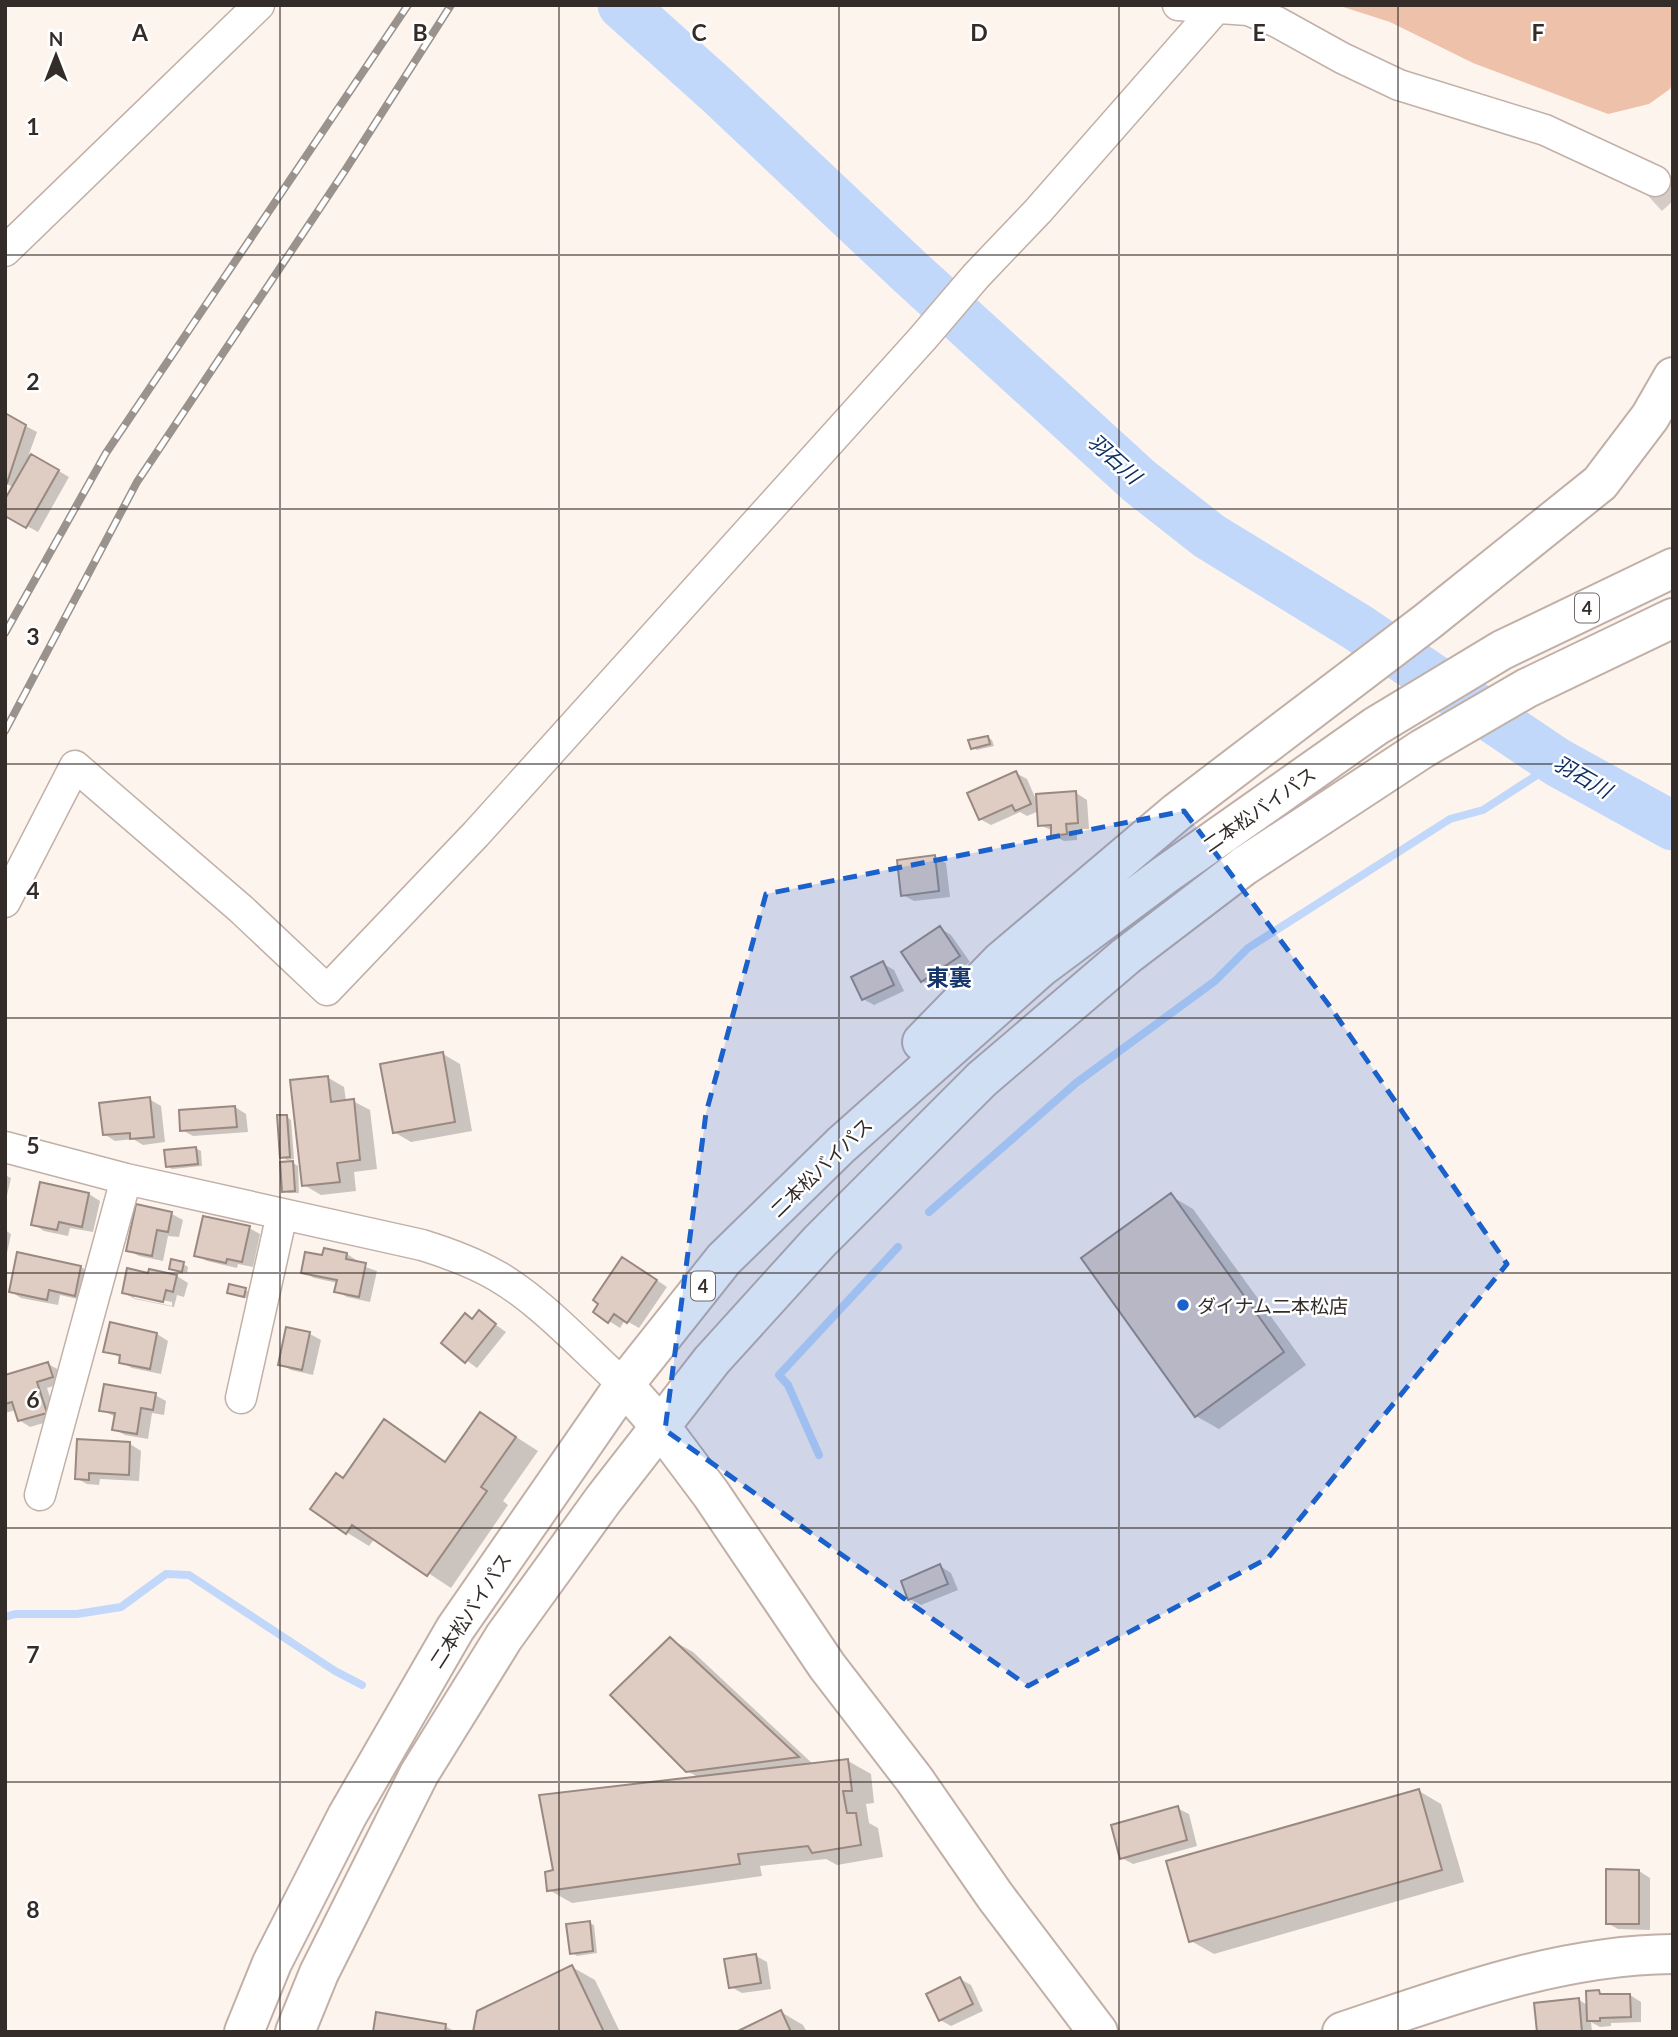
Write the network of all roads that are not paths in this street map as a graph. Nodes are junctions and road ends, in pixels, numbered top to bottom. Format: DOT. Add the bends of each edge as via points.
graph roads {
  1 [pos="259,5"];
  2 [pos="1178,5"];
  3 [pos="1217,7"];
  4 [pos="1655,181"];
  5 [pos="5,251"];
  6 [pos="1673,377"];
  7 [pos="1673,568"];
  8 [pos="1673,618"];
  9 [pos="5,902"];
  10 [pos="5,1147"];
  11 [pos="126,1179"];
  12 [pos="282,1214"];
  13 [pos="724,1259"];
  14 [pos="624,1385"];
  15 [pos="242,1398"];
  16 [pos="660,1426"];
  17 [pos="40,1495"];
  18 [pos="1673,1954"];
  19 [pos="244,2032"];
  20 [pos="295,2032"];
  21 [pos="1098,2032"];
  22 [pos="1342,2032"];
  1 -- 5 [label="street"];
  2 -- 3 [label="street"];
  3 -- 4 [label="street" via="1248,10 1399,85 1545,131"];
  3 -- 9 [label="street" via="1150,87 475,834 327,990 75,766"];
  6 -- 13 [label="main road" via="1650,417 1600,483 1177,812 1001,961 784,1184"];
  7 -- 13 [label="main road, 二本松バイパス / 4" via="1502,650 1376,726 1166,874 1040,968 841,1145"];
  8 -- 16 [label="main road, 二本松バイパス / 4" via="1527,688 1422,749 1244,866 1126,957 982,1079 819,1242 712,1360"];
  10 -- 11 [label="street"];
  11 -- 12 [label="street"];
  11 -- 17 [label="street"];
  12 -- 14 [label="street" via="422,1245 475,1264 530,1299"];
  12 -- 15 [label="street"];
  13 -- 14 [label="main road, 二本松バイパス / 4"];
  14 -- 16 [label="main road"];
  14 -- 19 [label="main road, 二本松バイパス / 4" via="455,1629 347,1816 272,1963"];
  16 -- 20 [label="main road, 二本松バイパス / 4" via="504,1637 419,1774 319,1973"];
  16 -- 21 [label="main road" via="827,1666"];
  18 -- 22 [label="main road" via="1604,1959 1514,1976"];
}
